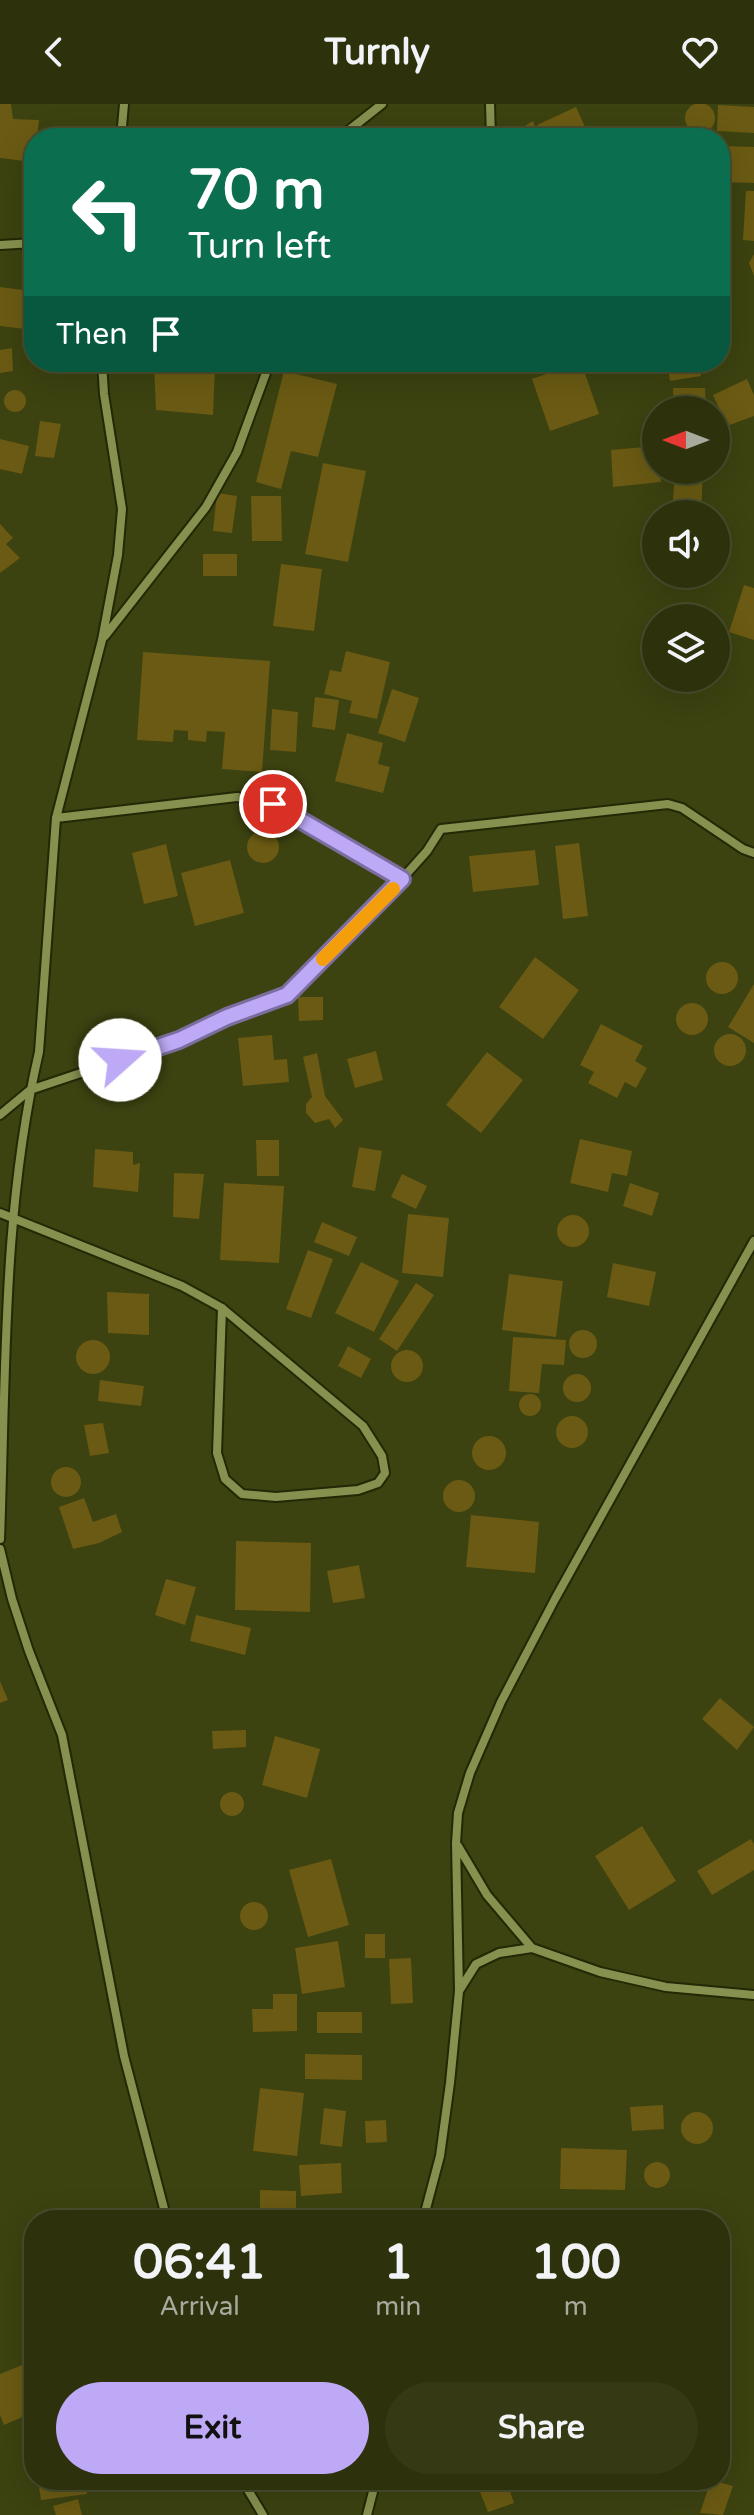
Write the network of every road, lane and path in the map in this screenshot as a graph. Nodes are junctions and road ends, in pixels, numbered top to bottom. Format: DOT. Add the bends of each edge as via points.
graph roads {
  1 [pos="124,104"];
  2 [pos="382,104"];
  3 [pos="490,104"];
  4 [pos="122,128"];
  5 [pos="352,128"];
  6 [pos="491,128"];
  7 [pos="24,244"];
  8 [pos="0,245"];
  9 [pos="103,372"];
  10 [pos="266,372"];
  11 [pos="102,640"];
  12 [pos="56,818"];
  13 [pos="754,853"];
  14 [pos="402,879"];
  15 [pos="30,1090"];
  16 [pos="0,1115"];
  17 [pos="0,1213"];
  18 [pos="13,1219"];
  19 [pos="754,1241"];
  20 [pos="222,1308"];
  21 [pos="0,1539"];
  22 [pos="0,1549"];
  23 [pos="456,1843"];
  24 [pos="532,1948"];
  25 [pos="459,1991"];
  26 [pos="754,1995"];
  27 [pos="164,2210"];
  28 [pos="426,2210"];
  29 [pos="248,2490"];
  30 [pos="373,2490"];
  31 [pos="263,2515"];
  32 [pos="367,2515"];
  1 -- 4 [label="street"];
  2 -- 5 [label="street"];
  3 -- 6 [label="street"];
  7 -- 8 [label="street"];
  9 -- 11 [label="street" via="122,509"];
  10 -- 11 [label="street" via="237,452 206,507"];
  11 -- 12 [label="street"];
  12 -- 14 [label="street" via="237,797 261,801"];
  12 -- 15 [label="street" via="39,1052"];
  13 -- 14 [label="street" via="668,804 441,829"];
  14 -- 15 [label="street" via="287,995 179,1040"];
  15 -- 16 [label="street"];
  15 -- 18 [label="street"];
  17 -- 18 [label="street"];
  18 -- 20 [label="street" via="182,1286"];
  18 -- 21 [label="street"];
  19 -- 23 [label="street" via="501,1702 470,1773"];
  20 -- 20 [label="street" via="217,1453 225,1479 242,1494 276,1497 346,1492 378,1483 385,1473 382,1456 363,1426"];
  22 -- 27 [label="street" via="25,1638 62,1735 124,2056"];
  23 -- 24 [label="street" via="487,1895"];
  23 -- 25 [label="street"];
  24 -- 25 [label="street" via="499,1953 476,1964"];
  24 -- 26 [label="street" via="600,1972 666,1987"];
  25 -- 28 [label="street" via="440,2156"];
  29 -- 31 [label="street"];
  30 -- 32 [label="street"];
}
